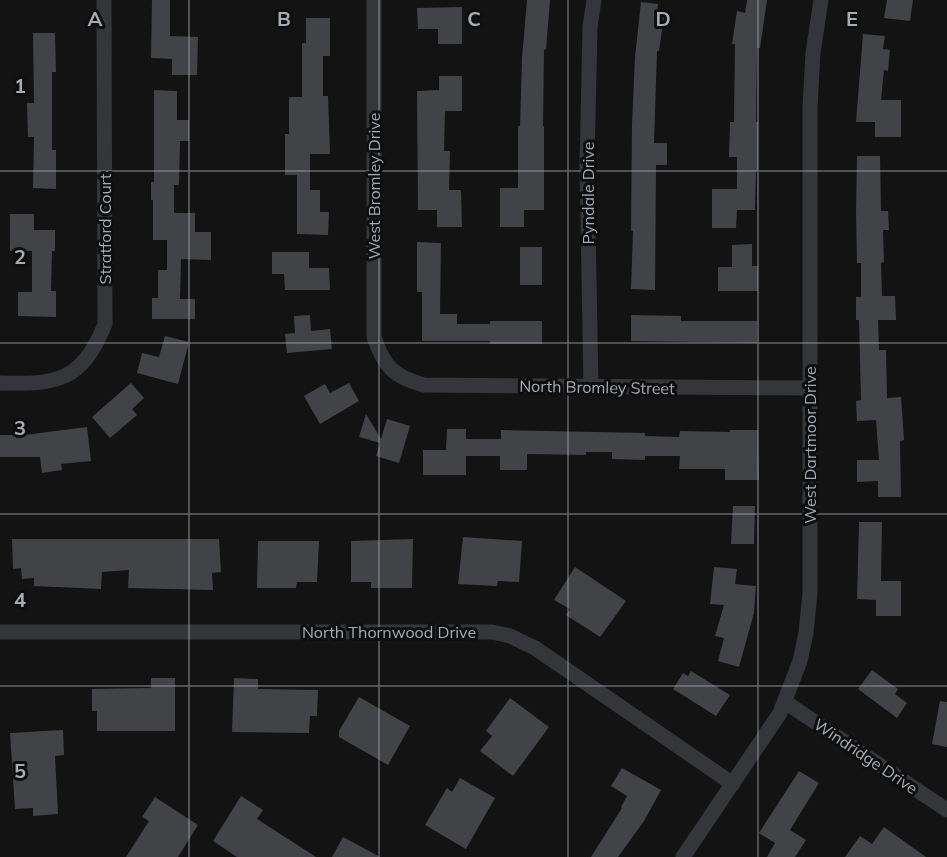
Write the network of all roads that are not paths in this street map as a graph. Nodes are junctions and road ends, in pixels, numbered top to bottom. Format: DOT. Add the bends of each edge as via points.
graph roads {
  1 [pos="104,0"];
  2 [pos="374,0"];
  3 [pos="594,0"];
  4 [pos="821,0"];
  5 [pos="389,368"];
  6 [pos="0,383"];
  7 [pos="591,387"];
  8 [pos="810,388"];
  9 [pos="0,632"];
  10 [pos="785,702"];
  11 [pos="733,784"];
  12 [pos="947,810"];
  13 [pos="683,857"];
  1 -- 6 [label="street, Stratford Court" via="105,324 96,346 76,371 34,385"];
  2 -- 5 [label="street, West Bromley Drive" via="374,337"];
  3 -- 7 [label="street, Pyndale Drive" via="587,166"];
  4 -- 8 [label="street, West Dartmoor Drive" via="810,107"];
  5 -- 7 [label="street, North Bromley Street" via="404,379 424,385"];
  7 -- 8 [label="street, North Bromley Street"];
  8 -- 10 [label="street, West Dartmoor Drive" via="809,612 800,661"];
  9 -- 11 [label="street, North Thornwood Drive" via="492,632 535,648"];
  10 -- 11 [label="street, West Dartmoor Drive"];
  10 -- 12 [label="street, Windridge Drive"];
  11 -- 13 [label="street, West Dartmoor Drive"];
}
